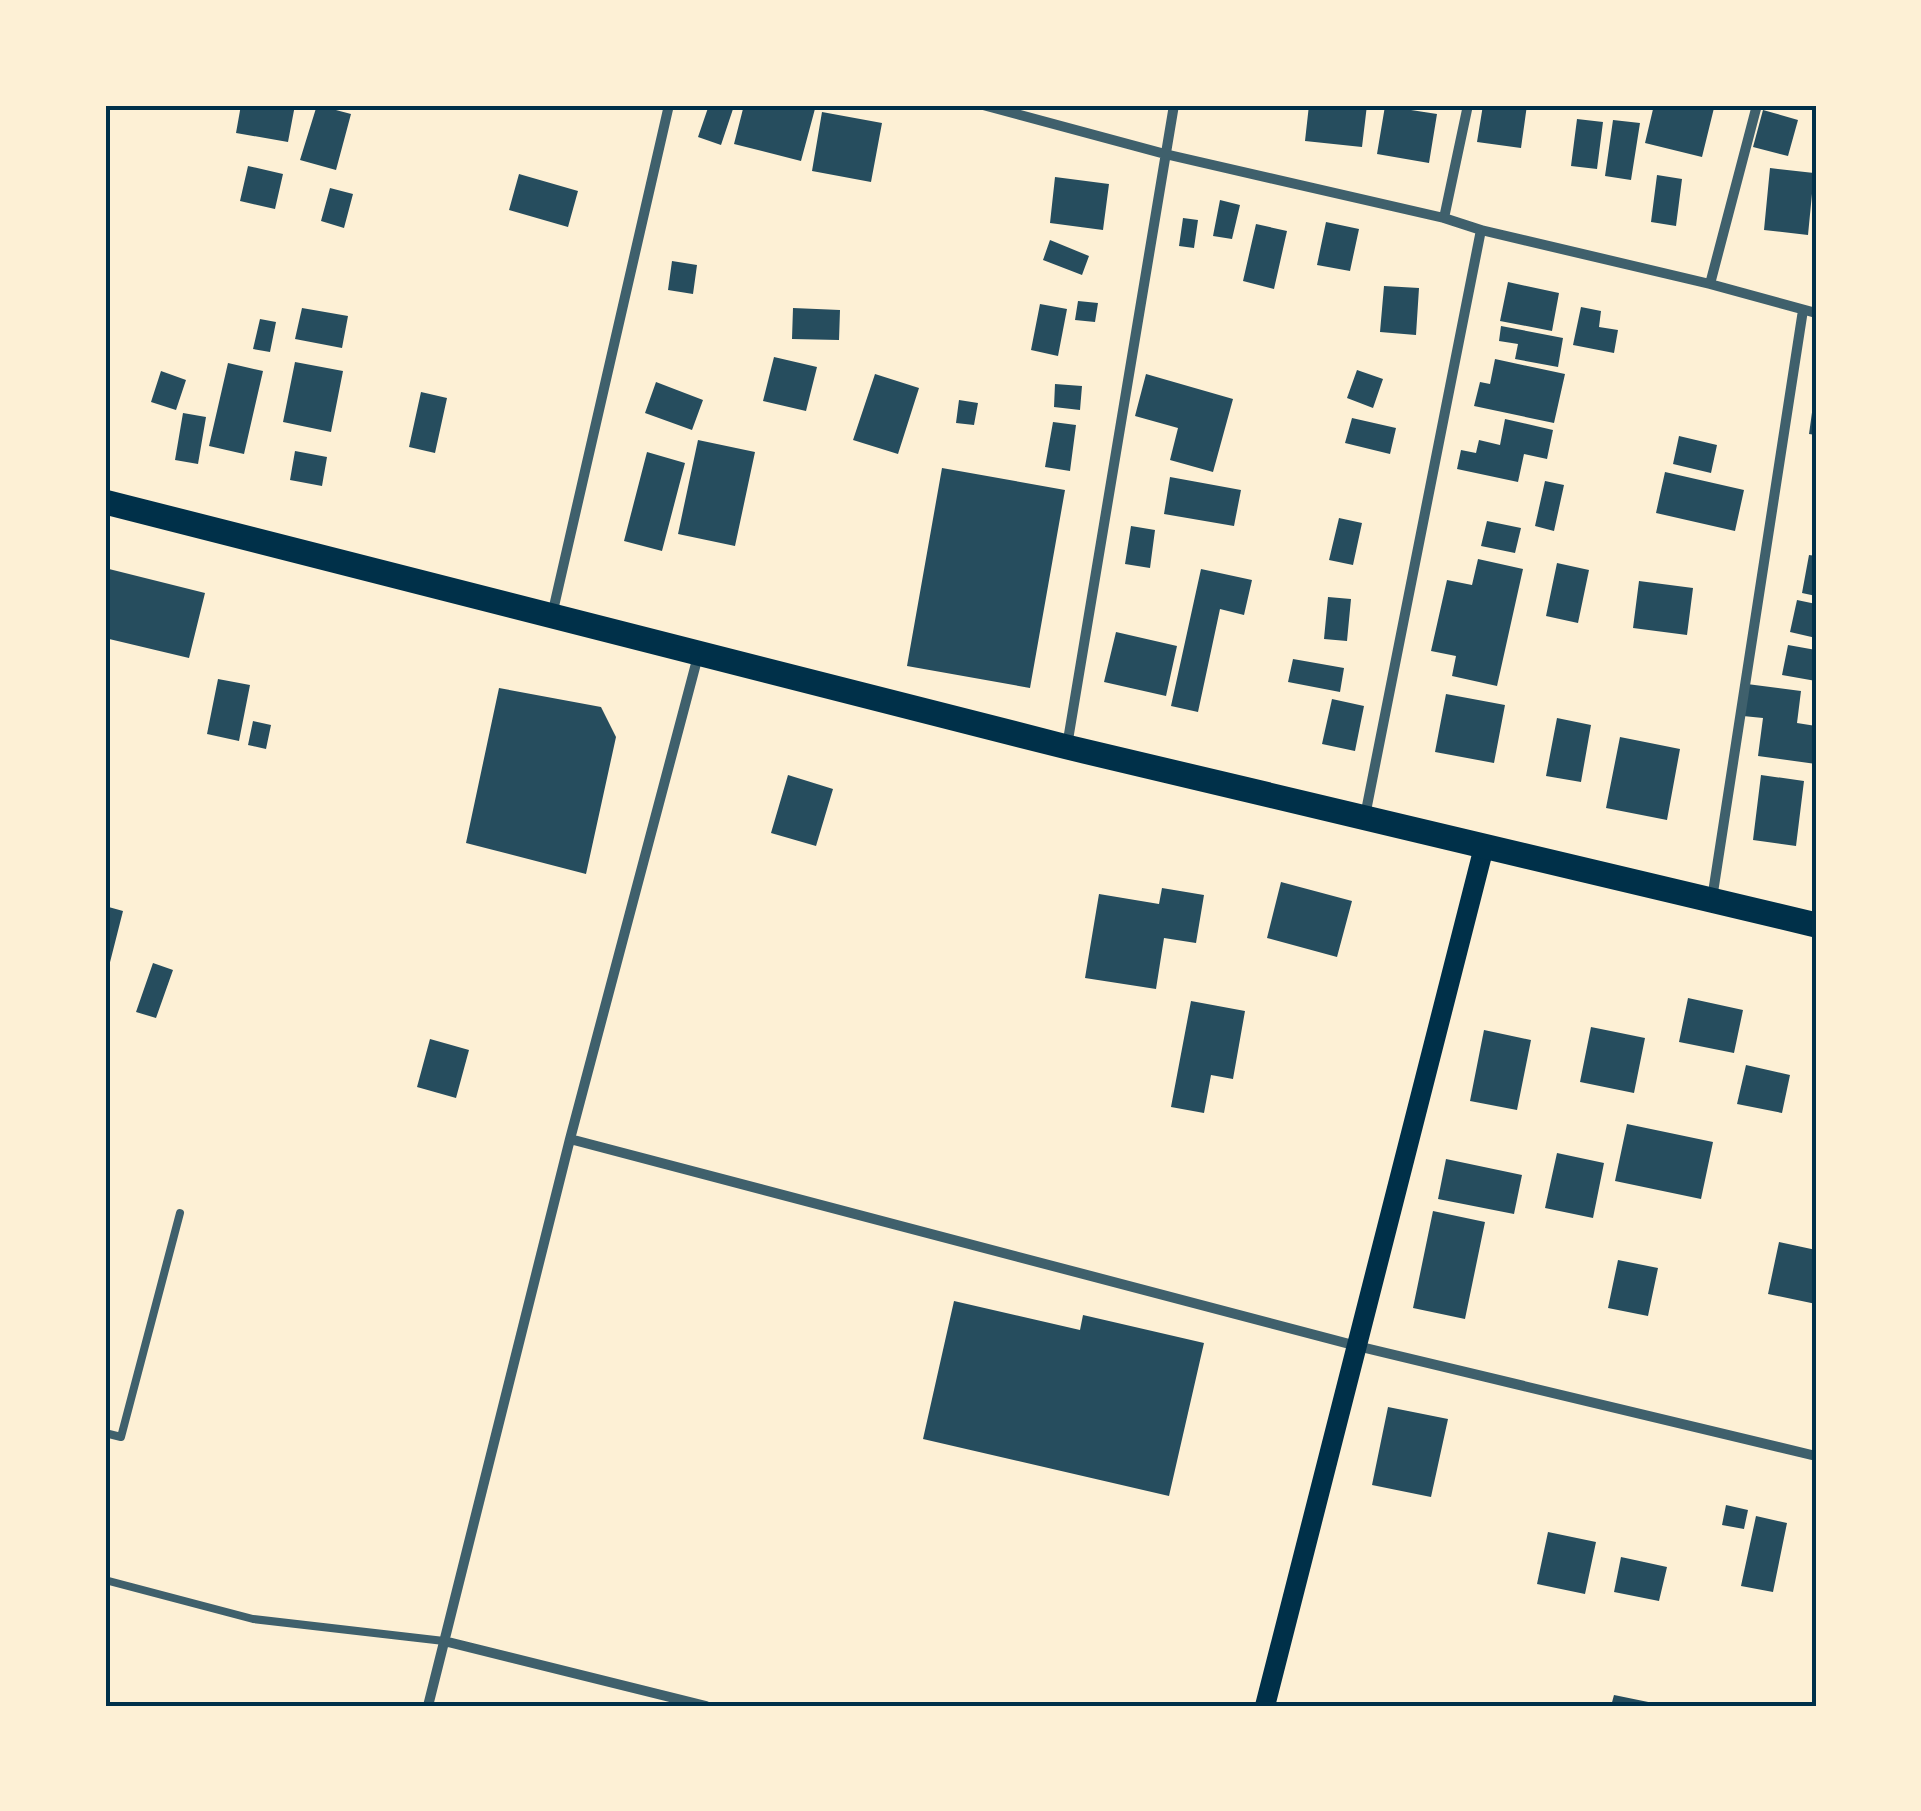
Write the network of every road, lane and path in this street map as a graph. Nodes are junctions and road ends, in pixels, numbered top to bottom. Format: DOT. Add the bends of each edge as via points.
graph roads {
  1 [pos="670,105"];
  2 [pos="984,105"];
  3 [pos="1174,105"];
  4 [pos="1468,105"];
  5 [pos="1757,105"];
  6 [pos="1165,154"];
  7 [pos="1444,218"];
  8 [pos="1481,230"];
  9 [pos="1710,284"];
  10 [pos="1803,310"];
  11 [pos="1816,312"];
  12 [pos="105,502"];
  13 [pos="552,616"];
  14 [pos="698,654"];
  15 [pos="1067,747"];
  16 [pos="1365,817"];
  17 [pos="1484,847"];
  18 [pos="1712,900"];
  19 [pos="1816,925"];
  20 [pos="570,1139"];
  21 [pos="180,1213"];
  22 [pos="1357,1346"];
  23 [pos="105,1434"];
  24 [pos="1816,1456"];
  25 [pos="105,1580"];
  26 [pos="444,1641"];
  27 [pos="428,1706"];
  28 [pos="706,1706"];
  29 [pos="1264,1706"];
  1 -- 13 [label="street"];
  2 -- 6 [label="street"];
  3 -- 6 [label="street"];
  4 -- 7 [label="street"];
  5 -- 9 [label="street"];
  6 -- 7 [label="street"];
  6 -- 15 [label="street"];
  7 -- 8 [label="street"];
  8 -- 9 [label="street"];
  8 -- 16 [label="street"];
  9 -- 10 [label="street"];
  10 -- 11 [label="street"];
  10 -- 18 [label="street"];
  12 -- 13 [label="main road"];
  13 -- 14 [label="main road"];
  14 -- 15 [label="main road"];
  14 -- 20 [label="street"];
  15 -- 16 [label="main road"];
  16 -- 17 [label="main road"];
  17 -- 18 [label="main road"];
  17 -- 22 [label="main road"];
  18 -- 19 [label="main road"];
  20 -- 22 [label="street"];
  20 -- 26 [label="street"];
  21 -- 23 [label="lane" via="120,1437"];
  22 -- 24 [label="street"];
  22 -- 29 [label="main road"];
  25 -- 26 [label="lane" via="252,1620"];
  26 -- 27 [label="street"];
  26 -- 28 [label="street"];
}
